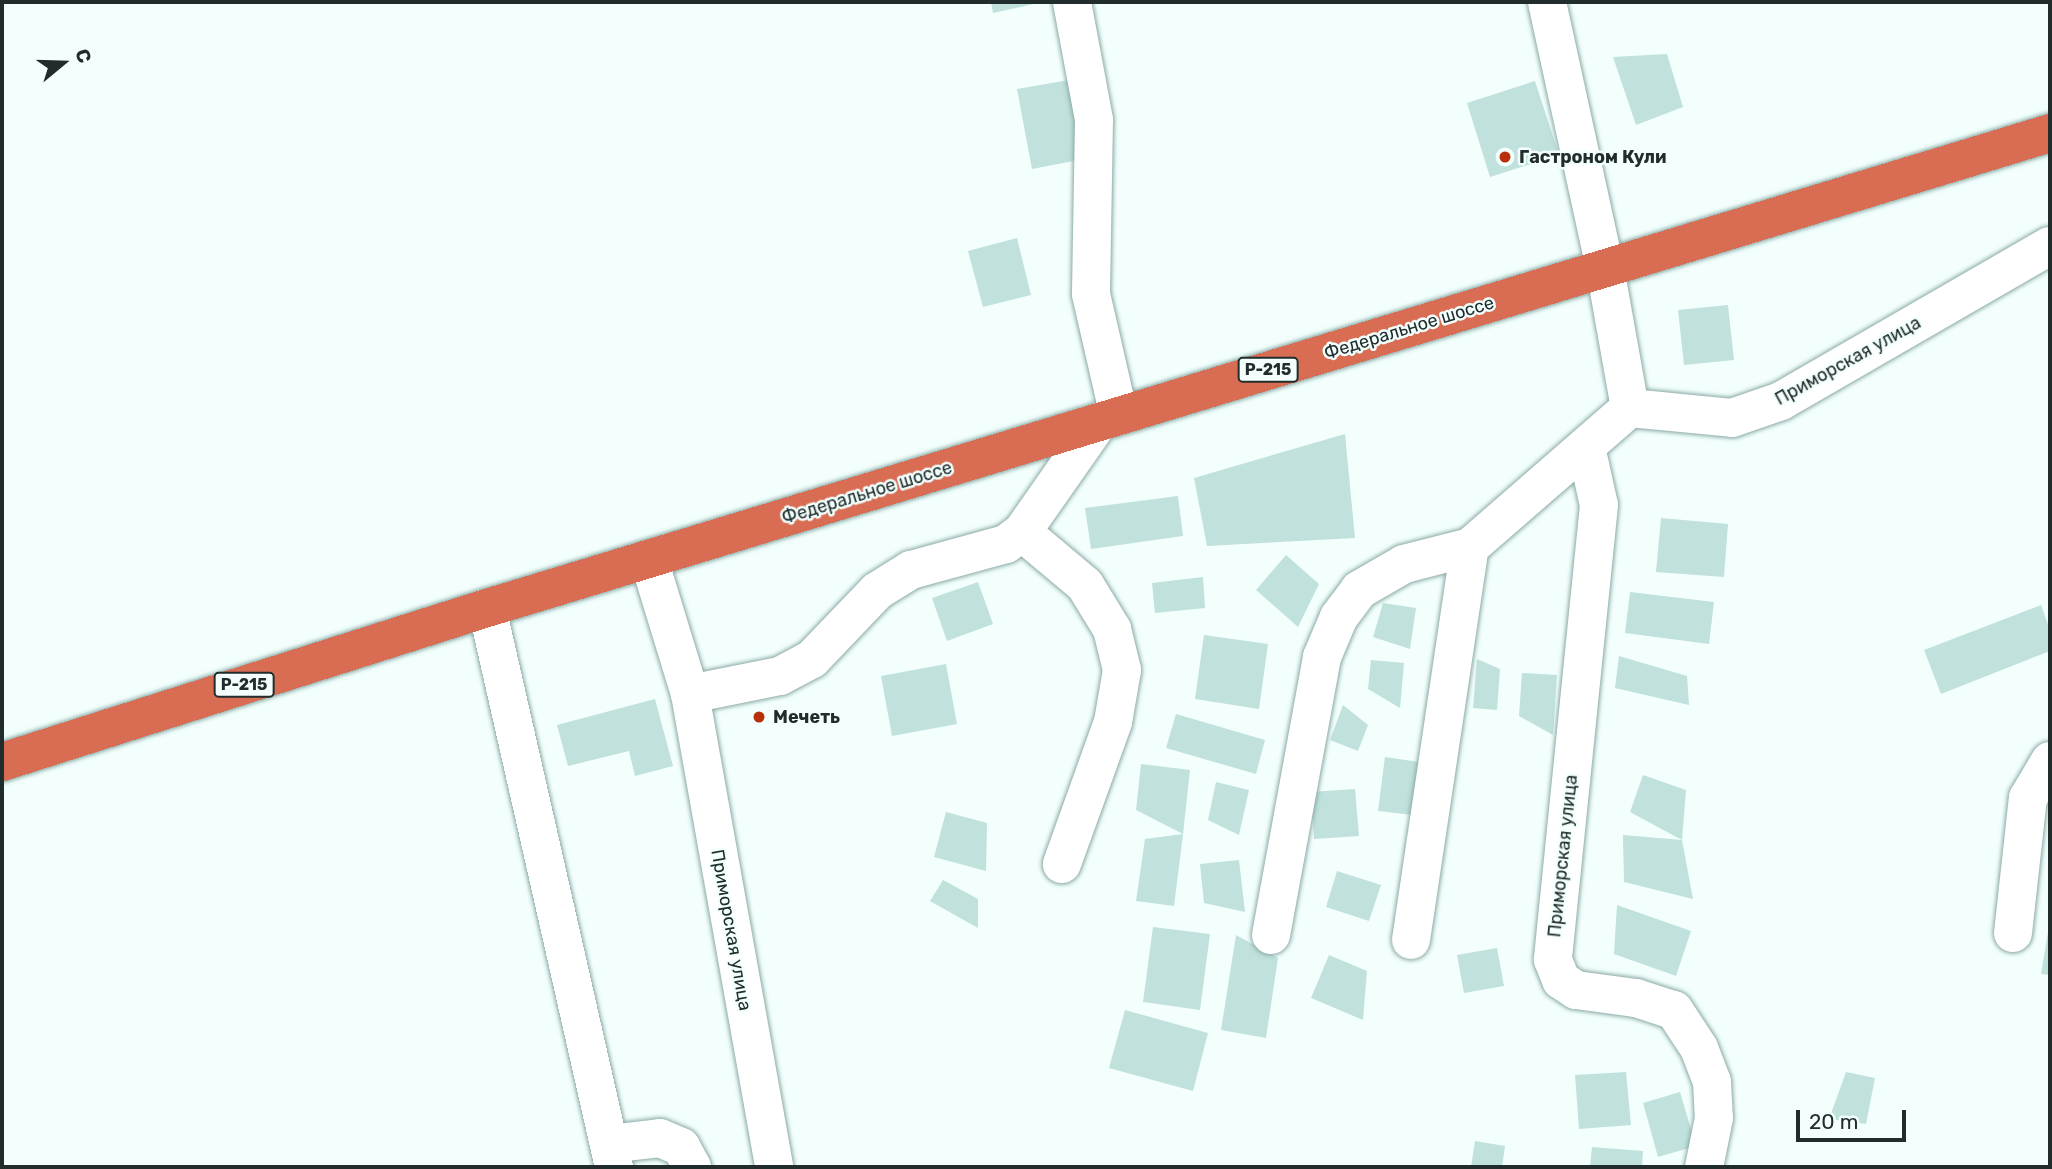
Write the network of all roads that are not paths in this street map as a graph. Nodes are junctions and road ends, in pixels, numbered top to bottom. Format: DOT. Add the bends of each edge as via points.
graph roads {
  1 [pos="1072,2"];
  2 [pos="1547,2"];
  3 [pos="2050,133"];
  4 [pos="2050,246"];
  5 [pos="1605,268"];
  6 [pos="1630,408"];
  7 [pos="1109,419"];
  8 [pos="1586,447"];
  9 [pos="1022,532"];
  10 [pos="1470,547"];
  11 [pos="649,560"];
  12 [pos="486,608"];
  13 [pos="690,694"];
  14 [pos="2050,761"];
  15 [pos="2,762"];
  16 [pos="1062,864"];
  17 [pos="2013,933"];
  18 [pos="1271,935"];
  19 [pos="1411,940"];
  20 [pos="612,1156"];
  21 [pos="692,1167"];
  22 [pos="774,1167"];
  23 [pos="1704,1167"];
  1 -- 7 [label="street" via="1094,120 1096,176 1088,251"];
  2 -- 5 [label="street"];
  3 -- 5 [label="highway, Федеральное шоссе / Р-215"];
  4 -- 6 [label="street, Приморская улица" via="1781,401 1732,418"];
  5 -- 6 [label="street"];
  5 -- 7 [label="highway, Федеральное шоссе / Р-215"];
  6 -- 8 [label="street"];
  7 -- 9 [label="street"];
  7 -- 11 [label="highway, Федеральное шоссе / Р-215"];
  8 -- 10 [label="street"];
  8 -- 23 [label="street, Приморская улица" via="1599,505 1553,960 1561,981 1576,990 1636,998 1674,1010 1699,1048 1712,1082 1714,1118"];
  9 -- 13 [label="street" via="984,553 912,570 877,591 812,659 780,676"];
  9 -- 16 [label="street" via="1085,585 1112,629 1122,670 1113,722"];
  10 -- 18 [label="street" via="1404,564 1359,590 1339,617 1322,657"];
  10 -- 19 [label="street"];
  11 -- 12 [label="highway, Федеральное шоссе / Р-215"];
  11 -- 13 [label="street, Приморская улица"];
  12 -- 15 [label="highway, Р-215"];
  12 -- 20 [label="street"];
  13 -- 22 [label="street, Приморская улица"];
  14 -- 17 [label="street" via="2028,798"];
  20 -- 21 [label="street" via="660,1139 681,1147"];
}
